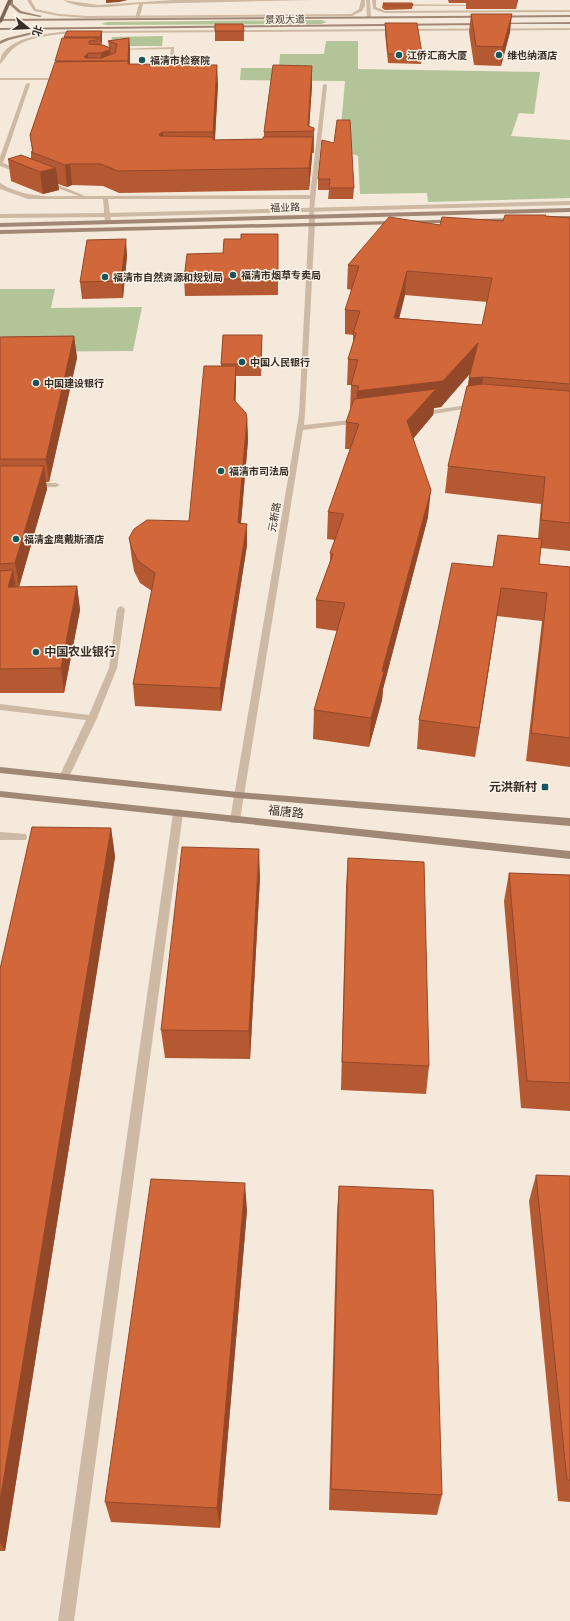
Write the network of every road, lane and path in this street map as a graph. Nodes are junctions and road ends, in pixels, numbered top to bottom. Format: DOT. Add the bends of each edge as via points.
graph roads {
  1 [pos="10,0"];
  2 [pos="29,0"];
  3 [pos="65,0"];
  4 [pos="257,0"];
  5 [pos="310,0"];
  6 [pos="363,0"];
  7 [pos="368,0"];
  8 [pos="374,0"];
  9 [pos="401,0"];
  10 [pos="142,3"];
  11 [pos="401,5"];
  12 [pos="472,6"];
  13 [pos="256,8"];
  14 [pos="570,11"];
  15 [pos="402,15"];
  16 [pos="570,16"];
  17 [pos="369,17"];
  18 [pos="138,18"];
  19 [pos="80,20"];
  20 [pos="0,21"];
  21 [pos="570,23"];
  22 [pos="371,26"];
  23 [pos="76,28"];
  24 [pos="0,29"];
  25 [pos="570,30"];
  26 [pos="0,43"];
  27 [pos="110,49"];
  28 [pos="0,63"];
  29 [pos="53,71"];
  30 [pos="162,78"];
  31 [pos="0,79"];
  32 [pos="51,79"];
  33 [pos="0,84"];
  34 [pos="28,84"];
  35 [pos="325,85"];
  36 [pos="2,154"];
  37 [pos="309,155"];
  38 [pos="317,155"];
  39 [pos="0,164"];
  40 [pos="30,176"];
  41 [pos="37,178"];
  42 [pos="0,185"];
  43 [pos="312,197"];
  44 [pos="89,198"];
  45 [pos="105,198"];
  46 [pos="570,203"];
  47 [pos="570,210"];
  48 [pos="0,216"];
  49 [pos="311,216"];
  50 [pos="108,218"];
  51 [pos="546,218"];
  52 [pos="570,218"];
  53 [pos="523,219"];
  54 [pos="0,224"];
  55 [pos="0,233"];
  56 [pos="480,406"];
  57 [pos="412,415"];
  58 [pos="367,420"];
  59 [pos="300,428"];
  60 [pos="56,485"];
  61 [pos="28,486"];
  62 [pos="121,609"];
  63 [pos="0,707"];
  64 [pos="92,718"];
  65 [pos="0,770"];
  66 [pos="64,777"];
  67 [pos="0,794"];
  68 [pos="238,794"];
  69 [pos="178,813"];
  70 [pos="235,820"];
  71 [pos="570,822"];
  72 [pos="0,836"];
  73 [pos="22,836"];
  74 [pos="570,855"];
  75 [pos="66,1621"];
  1 -- 19 [label="street" via="20,12"];
  1 -- 20 [label="main road"];
  2 -- 18 [label="street" via="35,10 60,15"];
  3 -- 10 [label="street" via="76,4 99,6"];
  4 -- 5 [label="street"];
  4 -- 10 [label="street"];
  4 -- 13 [label="street"];
  6 -- 18 [label="street" via="360,12 352,15"];
  7 -- 17 [label="street"];
  8 -- 15 [label="street" via="376,10"];
  9 -- 11 [label="street"];
  10 -- 18 [label="street"];
  11 -- 12 [label="street"];
  11 -- 15 [label="street"];
  14 -- 15 [label="street"];
  15 -- 16 [label="street, 景观大道"];
  15 -- 17 [label="street, 景观大道"];
  17 -- 18 [label="street, 景观大道"];
  17 -- 22 [label="street"];
  18 -- 19 [label="street, 景观大道"];
  19 -- 20 [label="street, 景观大道"];
  21 -- 22 [label="street, 景观大道"];
  22 -- 23 [label="street, 景观大道"];
  23 -- 24 [label="street, 景观大道"];
  23 -- 26 [label="street" via="26,33"];
  25 -- 28 [label="street" via="75,32 27,39 3,55"];
  27 -- 30 [label="street" via="173,48 170,78"];
  29 -- 32 [label="street"];
  31 -- 32 [label="street"];
  32 -- 34 [label="street" via="66,81"];
  33 -- 34 [label="street"];
  34 -- 36 [label="street"];
  35 -- 38 [label="street, 元新路"];
  36 -- 39 [label="street"];
  37 -- 38 [label="street"];
  38 -- 43 [label="street, 元新路"];
  39 -- 40 [label="street"];
  41 -- 44 [label="street"];
  42 -- 44 [label="street" via="28,197"];
  43 -- 45 [label="street"];
  43 -- 49 [label="street, 元新路"];
  44 -- 45 [label="street"];
  45 -- 50 [label="street"];
  46 -- 49 [label="street"];
  47 -- 49 [label="street, 福业路"];
  48 -- 50 [label="street"];
  49 -- 50 [label="street, 福业路"];
  49 -- 53 [label="street, 福业路"];
  49 -- 55 [label="street, 福业路"];
  49 -- 59 [label="street, 元新路"];
  50 -- 54 [label="street, 福业路"];
  51 -- 52 [label="street"];
  56 -- 57 [label="street"];
  58 -- 59 [label="street"];
  59 -- 68 [label="street, 元新路"];
  60 -- 61 [label="street"];
  62 -- 64 [label="street" via="113,668"];
  63 -- 64 [label="street"];
  64 -- 66 [label="street"];
  65 -- 66 [label="street, 福唐路"];
  66 -- 68 [label="street, 福唐路"];
  67 -- 69 [label="street, 福唐路"];
  68 -- 70 [label="street, 元新路"];
  68 -- 71 [label="street, 福唐路"];
  69 -- 70 [label="street, 福唐路"];
  69 -- 75 [label="street"];
  70 -- 74 [label="street, 福唐路"];
  72 -- 73 [label="street"];
}
